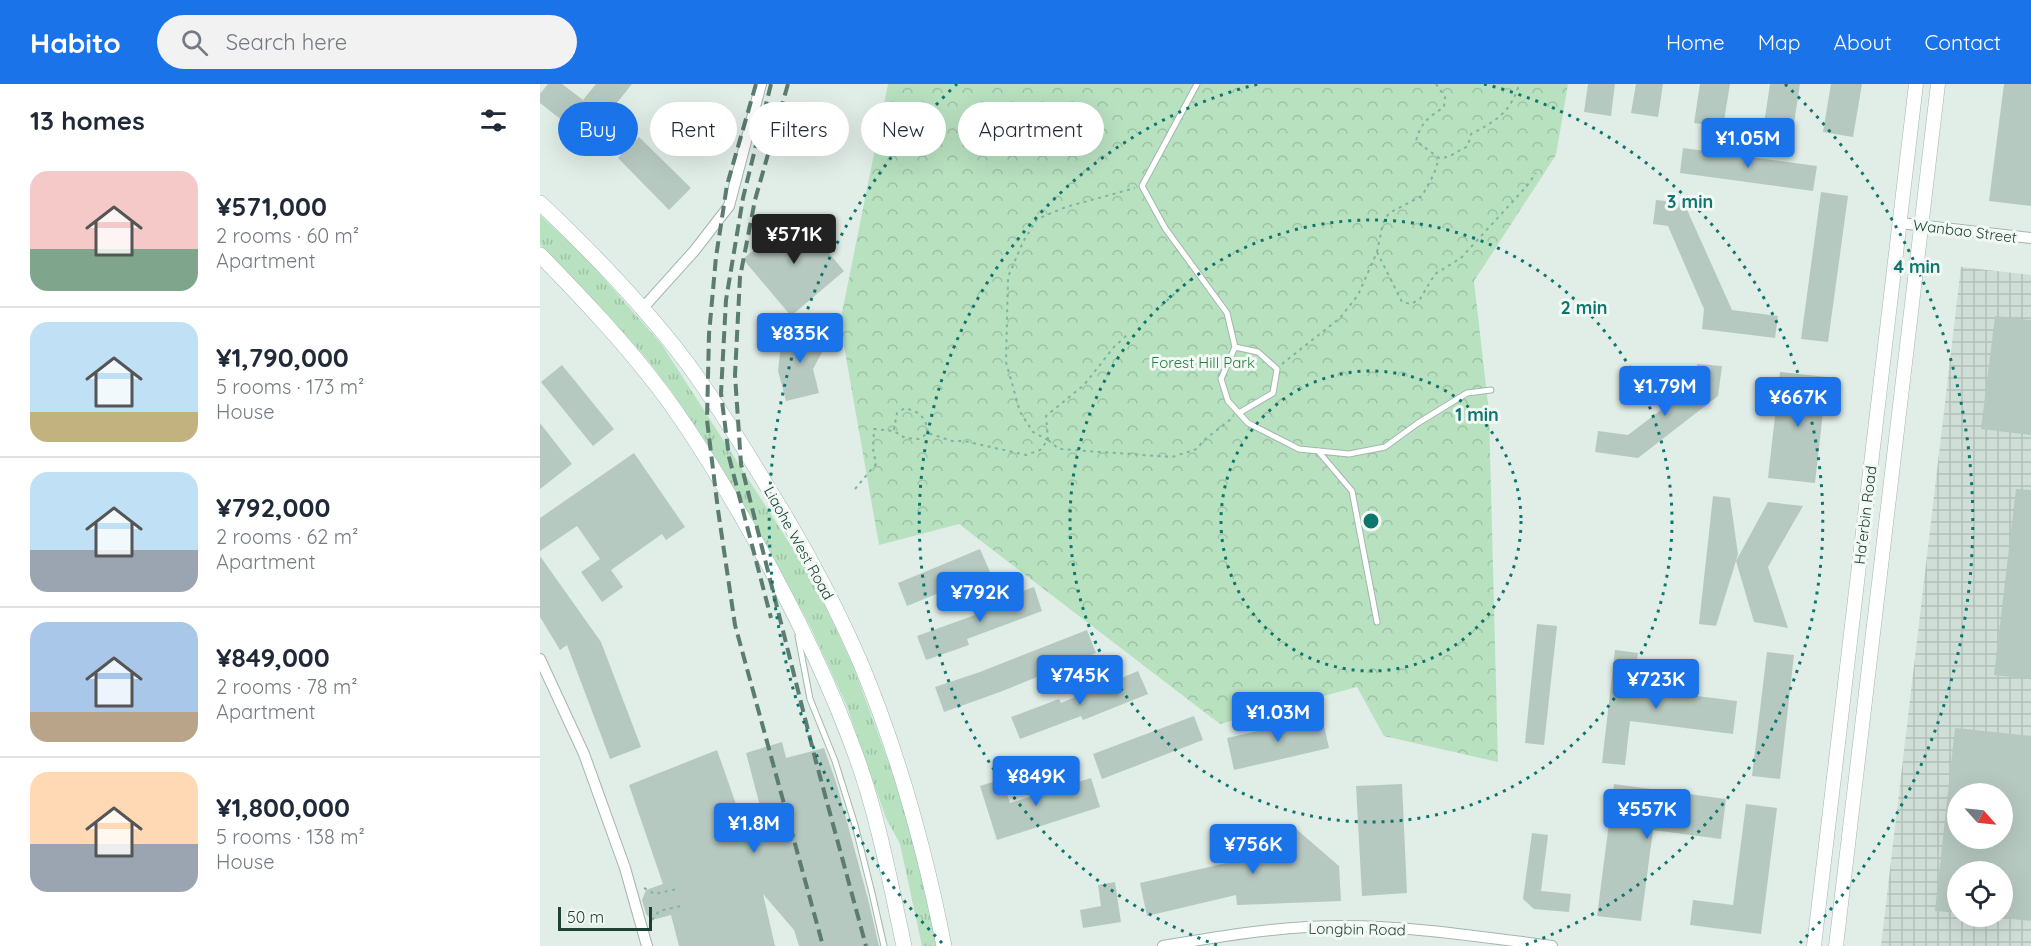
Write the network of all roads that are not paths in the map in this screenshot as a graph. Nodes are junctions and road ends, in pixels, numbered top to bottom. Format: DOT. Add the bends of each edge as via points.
graph roads {
  1 [pos="761,84"];
  2 [pos="1197,84"];
  3 [pos="1916,84"];
  4 [pos="1938,84"];
  5 [pos="540,203"];
  6 [pos="1899,223"];
  7 [pos="1921,225"];
  8 [pos="2031,238"];
  9 [pos="540,255"];
  10 [pos="642,309"];
  11 [pos="1235,347"];
  12 [pos="1491,390"];
  13 [pos="1239,413"];
  14 [pos="1318,451"];
  15 [pos="794,614"];
  16 [pos="1377,622"];
  17 [pos="540,659"];
  18 [pos="647,946"];
  19 [pos="884,946"];
  20 [pos="904,946"];
  21 [pos="945,946"];
  22 [pos="1163,946"];
  23 [pos="1552,946"];
  24 [pos="1814,946"];
  25 [pos="1836,946"];
  1 -- 10 [label="street" via="729,206"];
  2 -- 11 [label="lane" via="1142,186 1165,228 1227,313"];
  3 -- 6 [label="street, Ha'erbin Road"];
  4 -- 7 [label="street, Ha'erbin Road"];
  5 -- 10 [label="main road, Liaohe West Road"];
  6 -- 7 [label="street, Wanbao Street"];
  6 -- 24 [label="street, Ha'erbin Road"];
  7 -- 8 [label="street, Wanbao Street"];
  7 -- 25 [label="street, Ha'erbin Road"];
  9 -- 15 [label="main road" via="616,335 675,411 730,497"];
  10 -- 21 [label="main road, Liaohe West Road" via="685,360 723,415 832,601 891,744 931,880"];
  11 -- 13 [label="lane" via="1221,379 1228,401"];
  11 -- 13 [label="lane" via="1258,352 1276,369 1273,393"];
  12 -- 14 [label="lane" via="1467,393 1385,447 1349,454"];
  13 -- 14 [label="lane" via="1248,423 1299,449"];
  14 -- 16 [label="lane" via="1352,490"];
  15 -- 19 [label="lane" via="810,699 855,825"];
  15 -- 20 [label="main road" via="826,678 856,755"];
  17 -- 18 [label="street" via="584,754 625,868"];
  22 -- 23 [label="street, Longbin Road" via="1268,930 1341,926 1420,930"];
}
